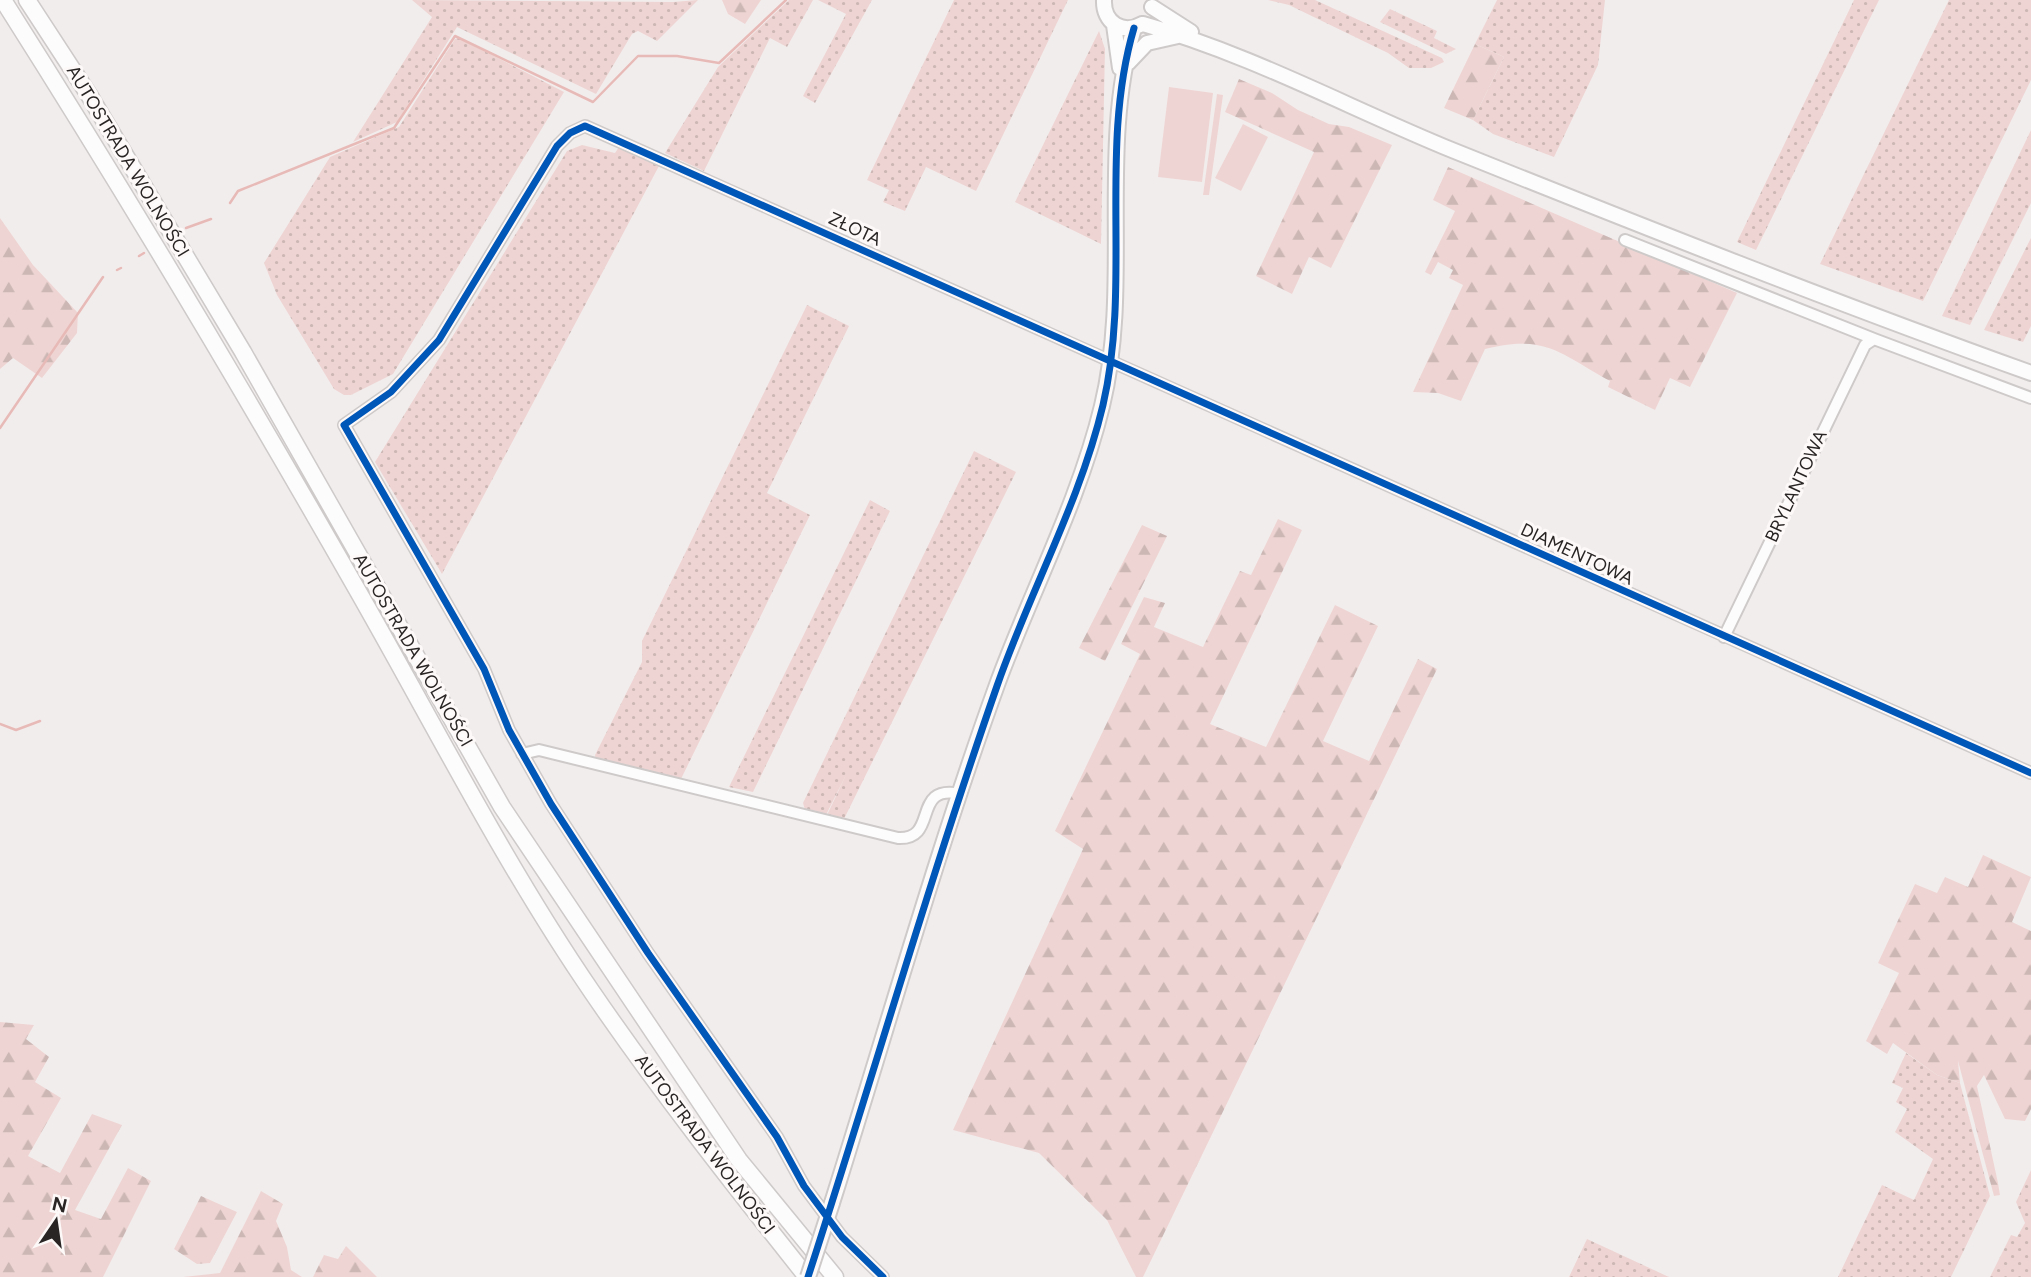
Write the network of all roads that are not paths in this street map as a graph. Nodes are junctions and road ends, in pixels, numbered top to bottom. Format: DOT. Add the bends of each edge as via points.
graph roads {
  1 [pos="3,0"];
  2 [pos="27,0"];
  3 [pos="1102,1"];
  4 [pos="1151,4"];
  5 [pos="1114,24"];
  6 [pos="1138,26"];
  7 [pos="1180,36"];
  8 [pos="1248,61"];
  9 [pos="1126,65"];
  10 [pos="1122,97"];
  11 [pos="1625,240"];
  12 [pos="1874,339"];
  13 [pos="1111,362"];
  14 [pos="2031,373"];
  15 [pos="2031,398"];
  16 [pos="1724,637"];
  17 [pos="522,754"];
  18 [pos="2031,773"];
  19 [pos="961,794"];
  20 [pos="808,1277"];
  21 [pos="835,1277"];
  22 [pos="883,1277"];
  1 -- 20 [label="highway, AUTOSTRADA WOLNOŚCI" via="223,357 486,825 592,992 730,1181"];
  2 -- 21 [label="highway, AUTOSTRADA WOLNOŚCI" via="243,352 502,807 739,1160"];
  3 -- 5 [label="main road"];
  4 -- 6 [label="main road"];
  4 -- 8 [label="main road" via="1167,19"];
  5 -- 6 [label="main road"];
  5 -- 10 [label="main road"];
  6 -- 7 [label="main road"];
  6 -- 9 [label="main road"];
  7 -- 8 [label="main road"];
  7 -- 9 [label="main road" via="1147,43"];
  8 -- 14 [label="main road" via="1449,149 1816,295"];
  9 -- 10 [label="main road"];
  10 -- 13 [label="main road"];
  11 -- 12 [label="street"];
  12 -- 15 [label="street"];
  12 -- 16 [label="street, BRYLANTOWA" via="1857,358"];
  13 -- 16 [label="street, DIAMENTOWA"];
  13 -- 17 [label="street, ZŁOTA" via="585,126 570,133 557,146 439,340 391,393 344,425 484,669"];
  13 -- 19 [label="main road" via="1089,452 998,681"];
  16 -- 18 [label="street, DIAMENTOWA"];
  17 -- 19 [label="street" via="539,750 898,838 919,829 935,795 943,791"];
  17 -- 22 [label="street" via="648,953 777,1137 804,1186 842,1237"];
  19 -- 20 [label="main road, bridge"];
}
